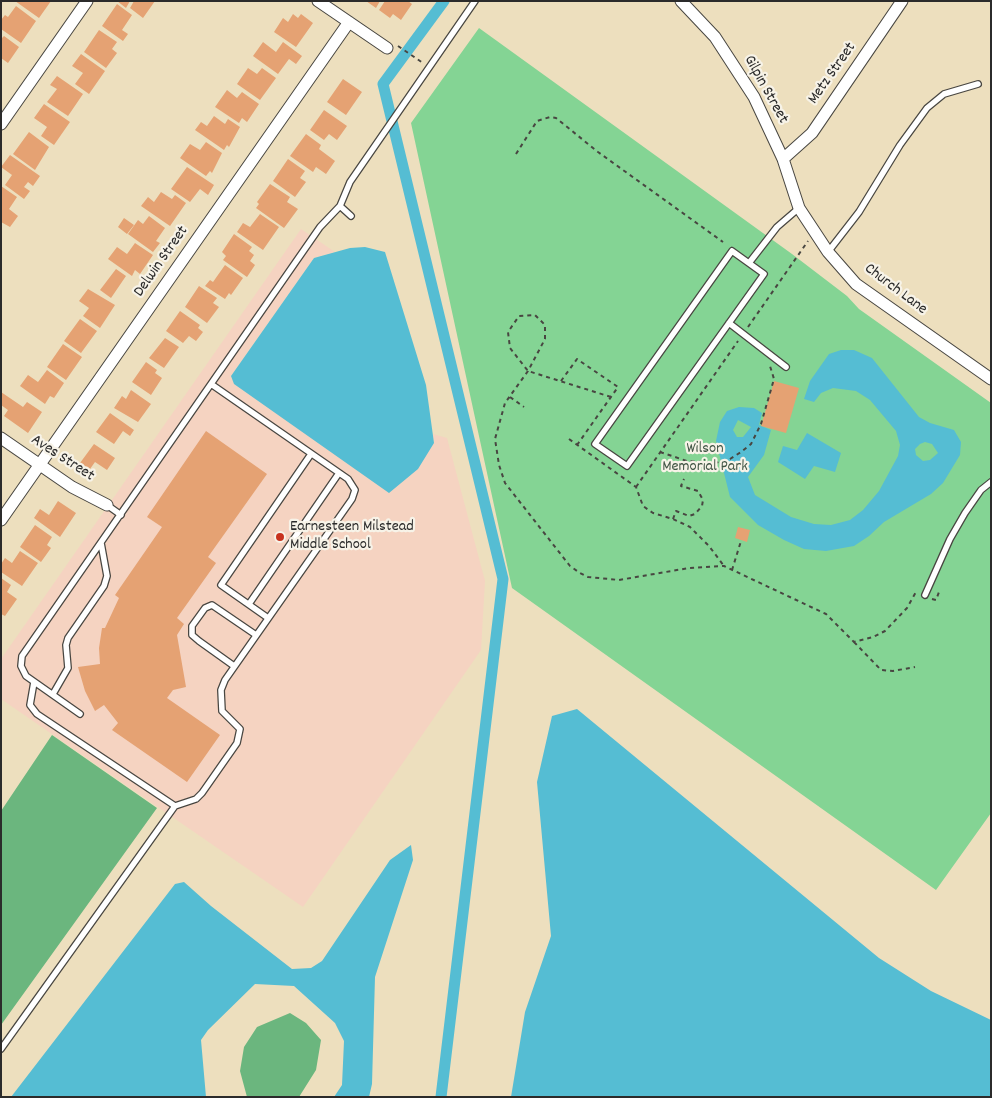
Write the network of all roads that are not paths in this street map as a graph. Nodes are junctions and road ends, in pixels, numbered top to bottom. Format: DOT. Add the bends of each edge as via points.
graph roads {
  1 [pos="87,1"];
  2 [pos="318,1"];
  3 [pos="475,1"];
  4 [pos="681,1"];
  5 [pos="902,1"];
  6 [pos="349,22"];
  7 [pos="387,48"];
  8 [pos="978,84"];
  9 [pos="1,124"];
  10 [pos="783,159"];
  11 [pos="340,206"];
  12 [pos="799,208"];
  13 [pos="351,216"];
  14 [pos="828,252"];
  15 [pos="749,263"];
  16 [pos="729,323"];
  17 [pos="786,367"];
  18 [pos="991,379"];
  19 [pos="211,384"];
  20 [pos="1,438"];
  21 [pos="311,454"];
  22 [pos="40,465"];
  23 [pos="339,473"];
  24 [pos="991,482"];
  25 [pos="107,505"];
  26 [pos="121,515"];
  27 [pos="1,520"];
  28 [pos="101,543"];
  29 [pos="925,595"];
  30 [pos="248,604"];
  31 [pos="268,618"];
  32 [pos="256,635"];
  33 [pos="234,666"];
  34 [pos="34,682"];
  35 [pos="52,694"];
  36 [pos="80,714"];
  37 [pos="175,806"];
  38 [pos="1,1049"];
  1 -- 9 [label="street"];
  2 -- 6 [label="street"];
  3 -- 11 [label="lane" via="350,182"];
  4 -- 10 [label="street, Gilpin Street" via="715,37 754,97"];
  5 -- 10 [label="street, Metz Street" via="812,132"];
  6 -- 7 [label="street"];
  6 -- 22 [label="street, Delwin Street"];
  8 -- 14 [label="lane" via="944,94 927,108 859,212"];
  10 -- 12 [label="street, Gilpin Street"];
  11 -- 13 [label="lane"];
  11 -- 19 [label="lane" via="320,227"];
  12 -- 14 [label="street, Church Lane"];
  12 -- 15 [label="lane" via="777,227"];
  14 -- 18 [label="street, Church Lane" via="856,284"];
  15 -- 16 [label="lane" via="764,274"];
  15 -- 16 [label="lane" via="732,251 595,444 627,466"];
  16 -- 17 [label="lane"];
  19 -- 21 [label="lane"];
  19 -- 26 [label="lane"];
  20 -- 22 [label="street, Aves Street"];
  21 -- 23 [label="lane"];
  21 -- 30 [label="lane" via="221,585"];
  22 -- 25 [label="street, Aves Street" via="72,488"];
  22 -- 27 [label="street, Delwin Street"];
  23 -- 30 [label="lane"];
  23 -- 31 [label="lane" via="355,490 352,499"];
  24 -- 29 [label="lane" via="964,513"];
  25 -- 26 [label="lane"];
  26 -- 28 [label="lane"];
  28 -- 34 [label="lane" via="22,656 21,666"];
  28 -- 35 [label="lane" via="107,576 104,586 68,638 68,668"];
  30 -- 31 [label="lane"];
  31 -- 32 [label="lane"];
  32 -- 33 [label="lane"];
  32 -- 33 [label="lane" via="212,605 205,608 196,620 192,635"];
  33 -- 37 [label="lane" via="221,690 222,711 240,729 237,743 202,793 196,799"];
  34 -- 35 [label="lane"];
  34 -- 37 [label="lane" via="30,705 37,714"];
  35 -- 36 [label="lane"];
  37 -- 38 [label="lane"];
}
